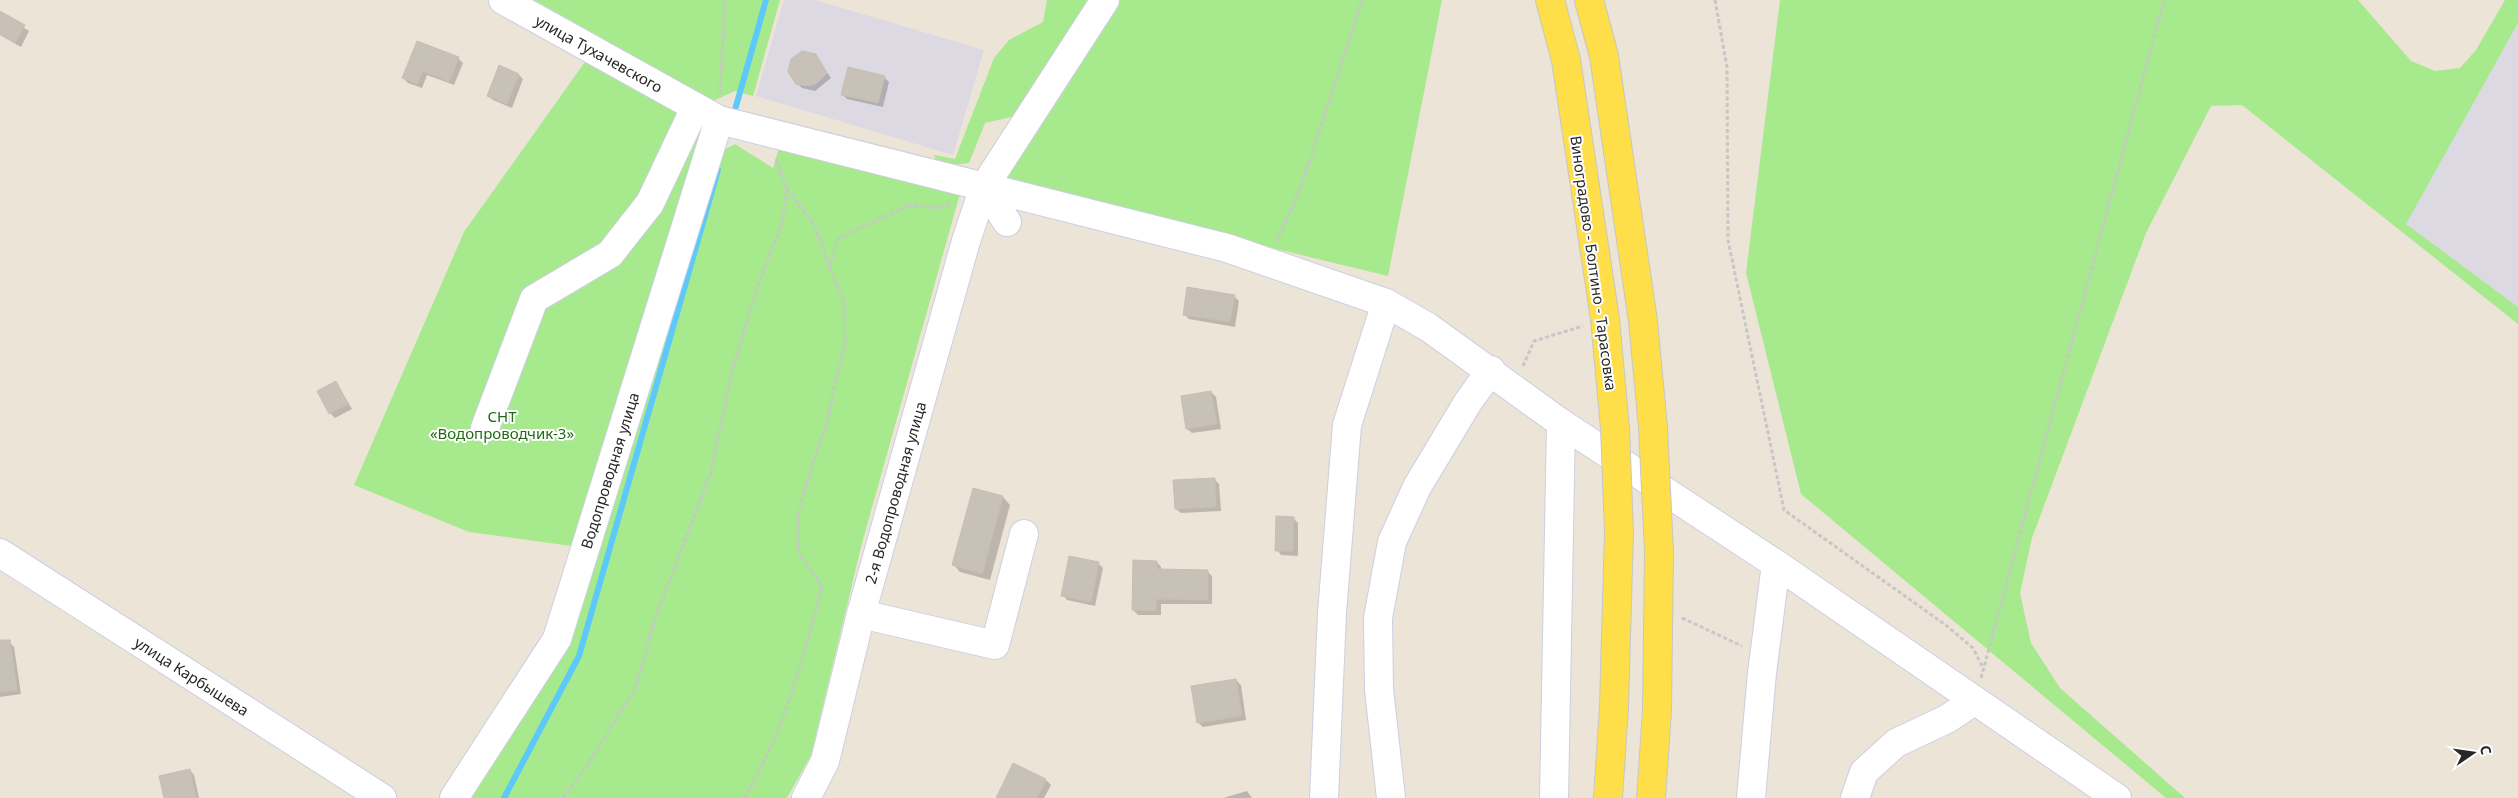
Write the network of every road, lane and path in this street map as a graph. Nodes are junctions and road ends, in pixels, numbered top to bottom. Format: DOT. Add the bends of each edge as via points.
graph roads {
  1 [pos="503,0"];
  2 [pos="725,0"];
  3 [pos="1105,0"];
  4 [pos="1362,0"];
  5 [pos="1550,0"];
  6 [pos="1588,0"];
  7 [pos="1714,0"];
  8 [pos="2164,0"];
  9 [pos="695,108"];
  10 [pos="719,120"];
  11 [pos="766,130"];
  12 [pos="787,189"];
  13 [pos="982,190"];
  14 [pos="1007,222"];
  15 [pos="1268,262"];
  16 [pos="829,266"];
  17 [pos="1386,303"];
  18 [pos="1605,319"];
  19 [pos="1491,370"];
  20 [pos="1514,388"];
  21 [pos="1561,423"];
  22 [pos="485,428"];
  23 [pos="1024,534"];
  24 [pos="0,553"];
  25 [pos="1776,564"];
  26 [pos="1658,607"];
  27 [pos="861,614"];
  28 [pos="1742,646"];
  29 [pos="1983,668"];
  30 [pos="1974,701"];
  31 [pos="382,798"];
  32 [pos="454,798"];
  33 [pos="562,798"];
  34 [pos="744,798"];
  35 [pos="806,798"];
  36 [pos="1324,798"];
  37 [pos="1391,798"];
  38 [pos="1554,798"];
  39 [pos="1608,798"];
  40 [pos="1651,798"];
  41 [pos="1750,798"];
  42 [pos="1855,798"];
  43 [pos="2117,798"];
  1 -- 9 [label="street, улица Тухачевского"];
  2 -- 10 [label="path"];
  3 -- 13 [label="street, 2-я Водопроводная улица"];
  4 -- 15 [label="path" via="1303,182"];
  5 -- 18 [label="main road, Виноградово - Болтино - Тарасовка" via="1566,60"];
  6 -- 26 [label="main road, bridge" via="1604,56 1643,321 1652,427"];
  7 -- 29 [label="path" via="1727,68 1728,240 1784,510 1947,626 1973,648"];
  8 -- 29 [label="path"];
  9 -- 10 [label="street, улица Тухачевского"];
  9 -- 22 [label="street" via="650,203 610,254 534,299"];
  10 -- 11 [label="street, улица Тухачевского"];
  10 -- 32 [label="street, Водопроводная улица" via="557,639"];
  11 -- 12 [label="path"];
  11 -- 13 [label="street, улица Тухачевского"];
  12 -- 16 [label="path" via="815,226"];
  12 -- 33 [label="path" via="782,223 757,288 734,368 710,474 655,620 636,687 586,767"];
  13 -- 14 [label="street"];
  13 -- 15 [label="street, улица Тухачевского" via="1227,248"];
  13 -- 16 [label="path" via="939,208 908,206 839,238"];
  13 -- 27 [label="street, 2-я Водопроводная улица"];
  15 -- 17 [label="street, улица Тухачевского"];
  16 -- 34 [label="path" via="844,302 845,345 828,420 798,514 798,552 822,586 797,682 760,772"];
  17 -- 19 [label="street, улица Тухачевского"];
  17 -- 36 [label="street" via="1347,425 1332,613"];
  18 -- 20 [label="path" via="1534,341"];
  18 -- 39 [label="main road, Виноградово - Болтино - Тарасовка, bridge" via="1615,428 1619,532"];
  19 -- 20 [label="street, улица Тухачевского"];
  19 -- 37 [label="street" via="1417,487 1392,542 1378,618 1380,689"];
  20 -- 21 [label="street, улица Тухачевского"];
  21 -- 25 [label="street, улица Тухачевского"];
  21 -- 38 [label="street"];
  23 -- 27 [label="street" via="995,645"];
  24 -- 31 [label="street, улица Карбышева"];
  25 -- 30 [label="street, улица Тухачевского"];
  25 -- 41 [label="street"];
  26 -- 28 [label="path"];
  26 -- 40 [label="main road" via="1657,711"];
  27 -- 35 [label="street, 2-я Водопроводная улица" via="825,761"];
  29 -- 30 [label="path"];
  30 -- 42 [label="street" via="1947,719 1896,743 1864,772"];
  30 -- 43 [label="street, улица Тухачевского"];
}
